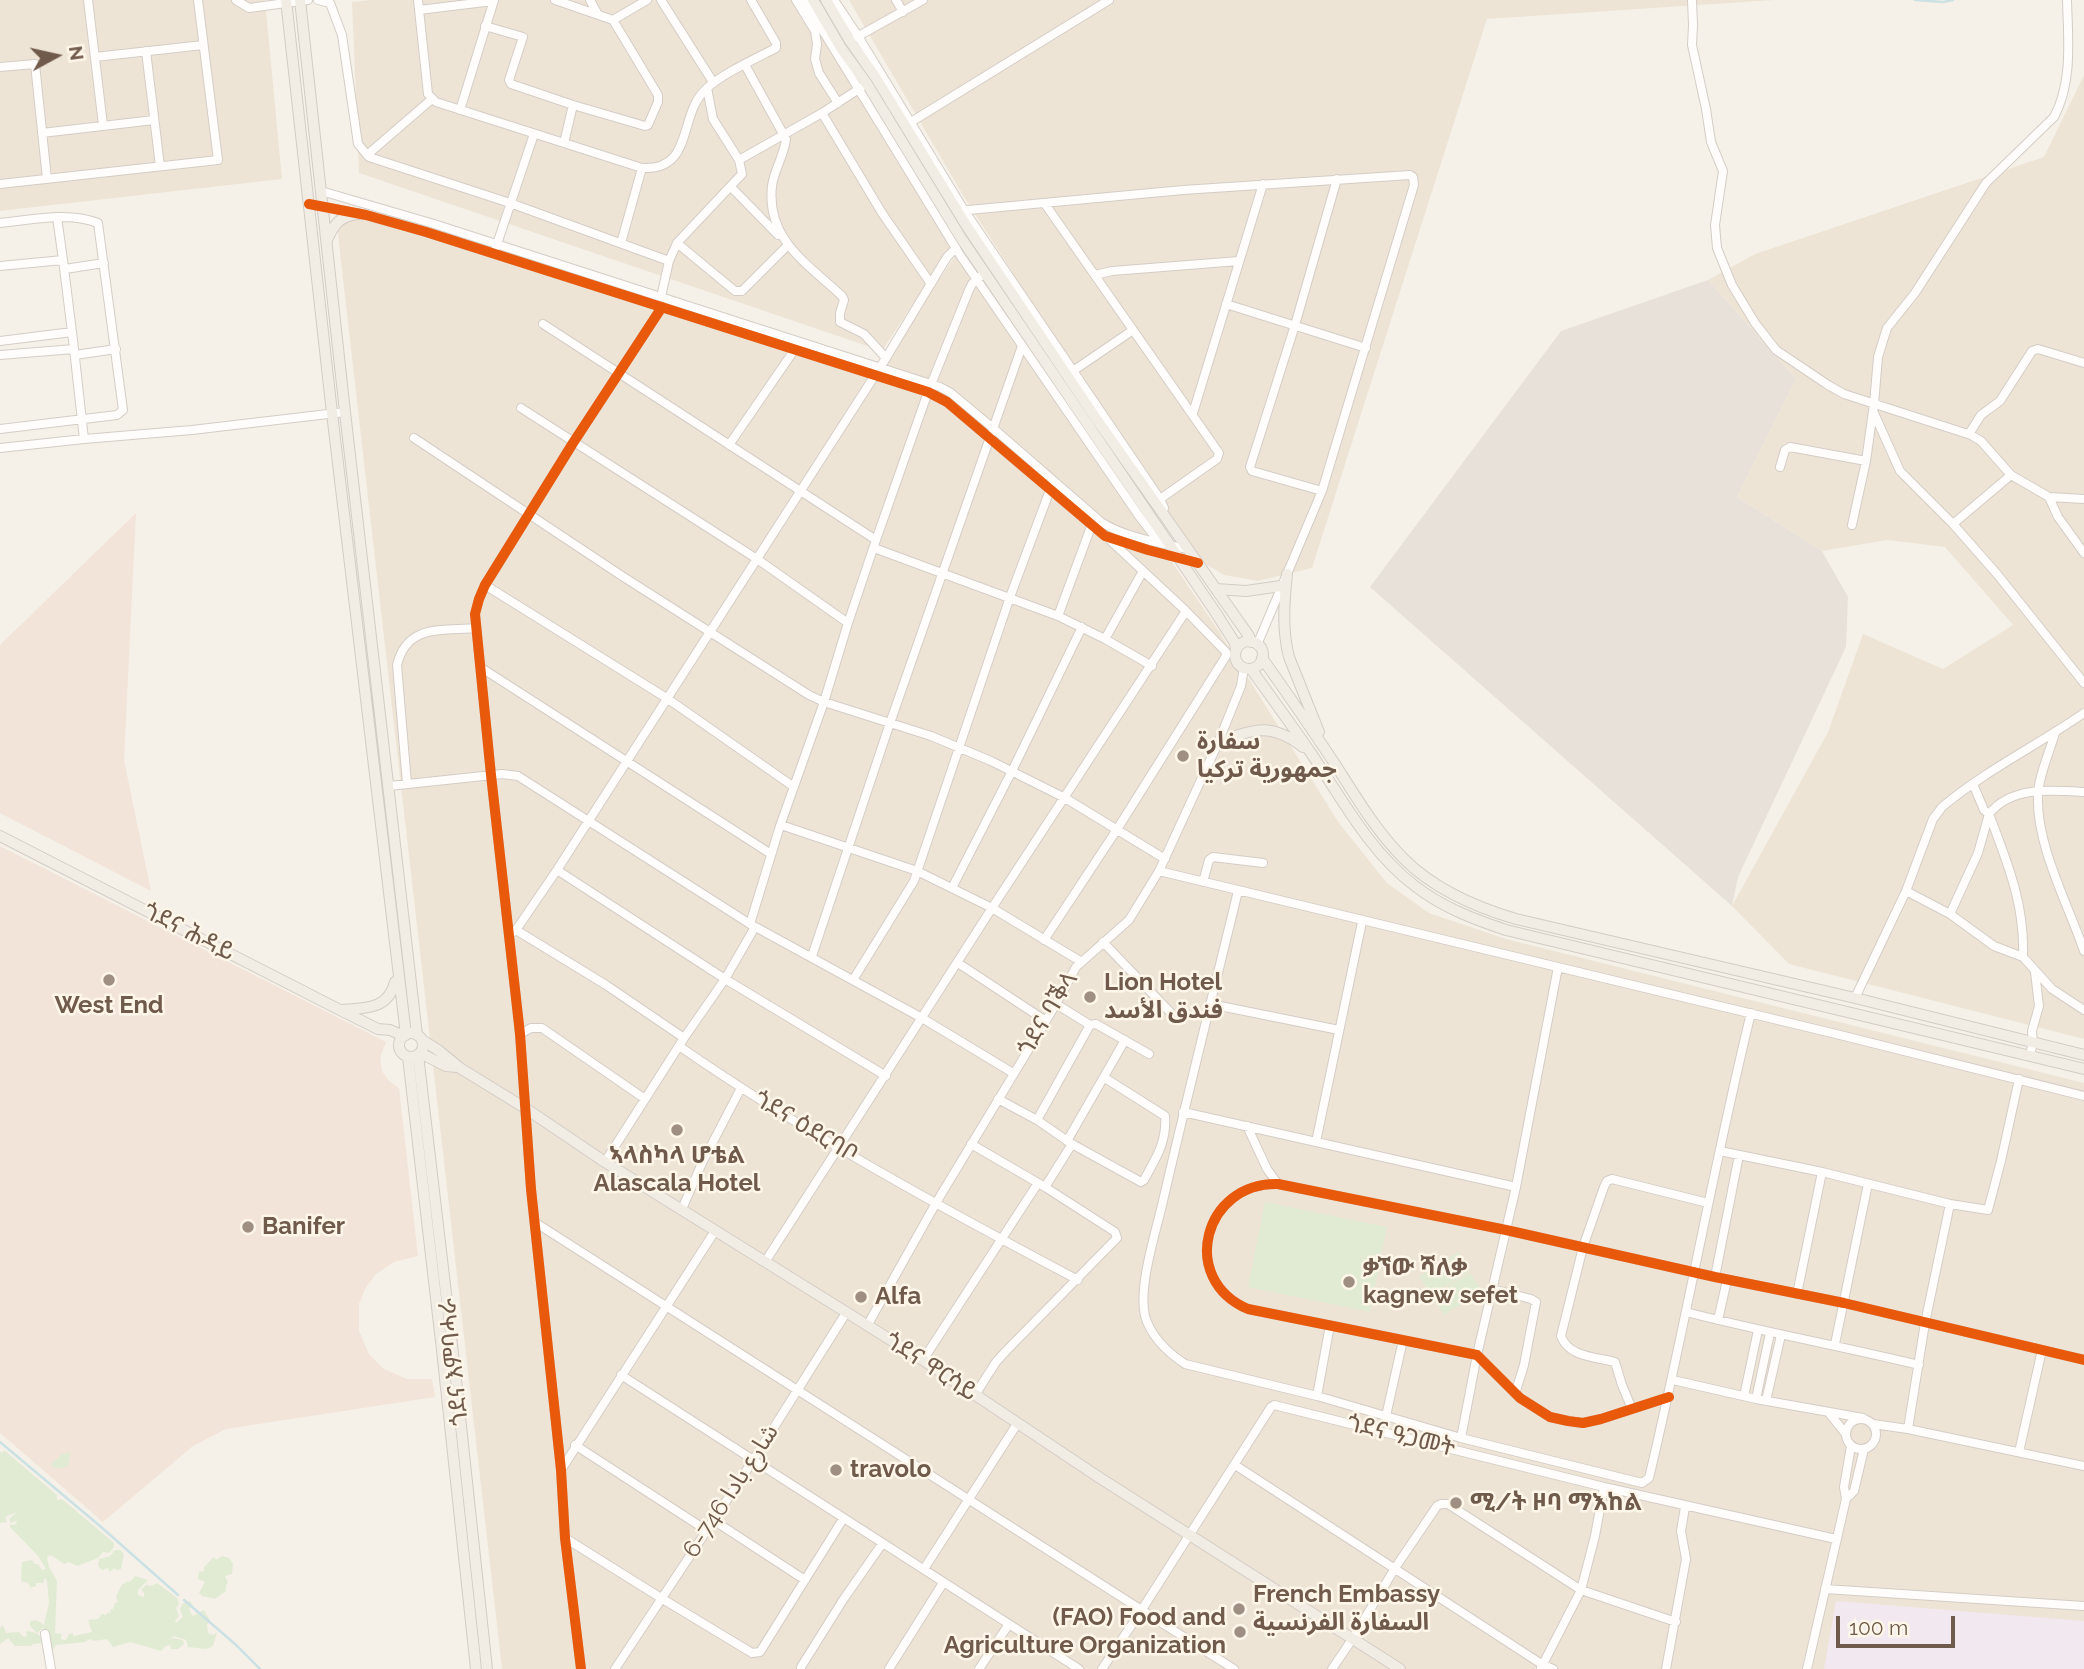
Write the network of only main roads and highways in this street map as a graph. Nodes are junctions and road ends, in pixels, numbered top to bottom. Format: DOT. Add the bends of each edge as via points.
graph roads {
  1 [pos="300,0"];
  2 [pos="813,0"];
  3 [pos="826,0"];
  4 [pos="287,1"];
  5 [pos="850,41"];
  6 [pos="867,83"];
  7 [pos="358,214"];
  8 [pos="326,242"];
  9 [pos="1287,574"];
  10 [pos="1281,586"];
  11 [pos="1216,589"];
  12 [pos="1254,643"];
  13 [pos="1236,651"];
  14 [pos="1262,658"];
  15 [pos="1248,669"];
  16 [pos="1218,743"];
  17 [pos="1322,745"];
  18 [pos="1312,755"];
  19 [pos="0,836"];
  20 [pos="397,969"];
  21 [pos="1787,982"];
  22 [pos="1784,996"];
  23 [pos="340,1010"];
  24 [pos="410,1039"];
  25 [pos="415,1055"];
  26 [pos="2084,1055"];
  27 [pos="446,1066"];
  28 [pos="460,1068"];
  29 [pos="2084,1069"];
  30 [pos="421,1085"];
  31 [pos="476,1669"];
  32 [pos="487,1669"];
  33 [pos="1400,1669"];
  1 -- 8 [label="main road"];
  2 -- 5 [label="main road"];
  3 -- 5 [label="main road"];
  4 -- 20 [label="main road"];
  5 -- 6 [label="main road"];
  6 -- 11 [label="main road" via="961,211"];
  6 -- 13 [label="main road" via="981,276 1227,630"];
  7 -- 8 [label="main road" via="337,222"];
  8 -- 24 [label="main road" via="388,786"];
  9 -- 17 [label="main road" via="1287,653"];
  10 -- 11 [label="main road"];
  11 -- 12 [label="main road"];
  12 -- 13 [label="main road" via="1240,645"];
  12 -- 14 [label="main road"];
  13 -- 15 [label="main road" via="1237,663"];
  14 -- 15 [label="main road"];
  14 -- 17 [label="main road"];
  15 -- 18 [label="main road"];
  16 -- 18 [label="main road" via="1248,731 1265,730 1286,736"];
  17 -- 21 [label="main road" via="1363,809 1403,858 1431,881 1472,904 1516,919"];
  18 -- 22 [label="main road" via="1382,854 1415,886 1452,909 1506,930"];
  19 -- 23 [label="main road, ጎደና ሕዳይ"];
  20 -- 23 [label="main road" via="393,992 380,1004"];
  20 -- 24 [label="main road"];
  21 -- 22 [label="main road"];
  21 -- 26 [label="main road"];
  22 -- 29 [label="main road"];
  23 -- 24 [label="main road, ጎደና ሕዳይ"];
  24 -- 25 [label="main road" via="423,1049"];
  24 -- 25 [label="main road" via="402,1052"];
  24 -- 28 [label="main road, ጎደና ዋርሳይ" via="438,1050"];
  25 -- 27 [label="main road"];
  25 -- 30 [label="main road, ጎደና እምባሓራ"];
  25 -- 31 [label="main road, ጎደና እምባሓራ"];
  27 -- 28 [label="main road"];
  27 -- 30 [label="main road" via="430,1069"];
  28 -- 33 [label="main road, ጎደና ዋርሳይ"];
  30 -- 32 [label="main road, ጎደና እምባሓራ"];
}
